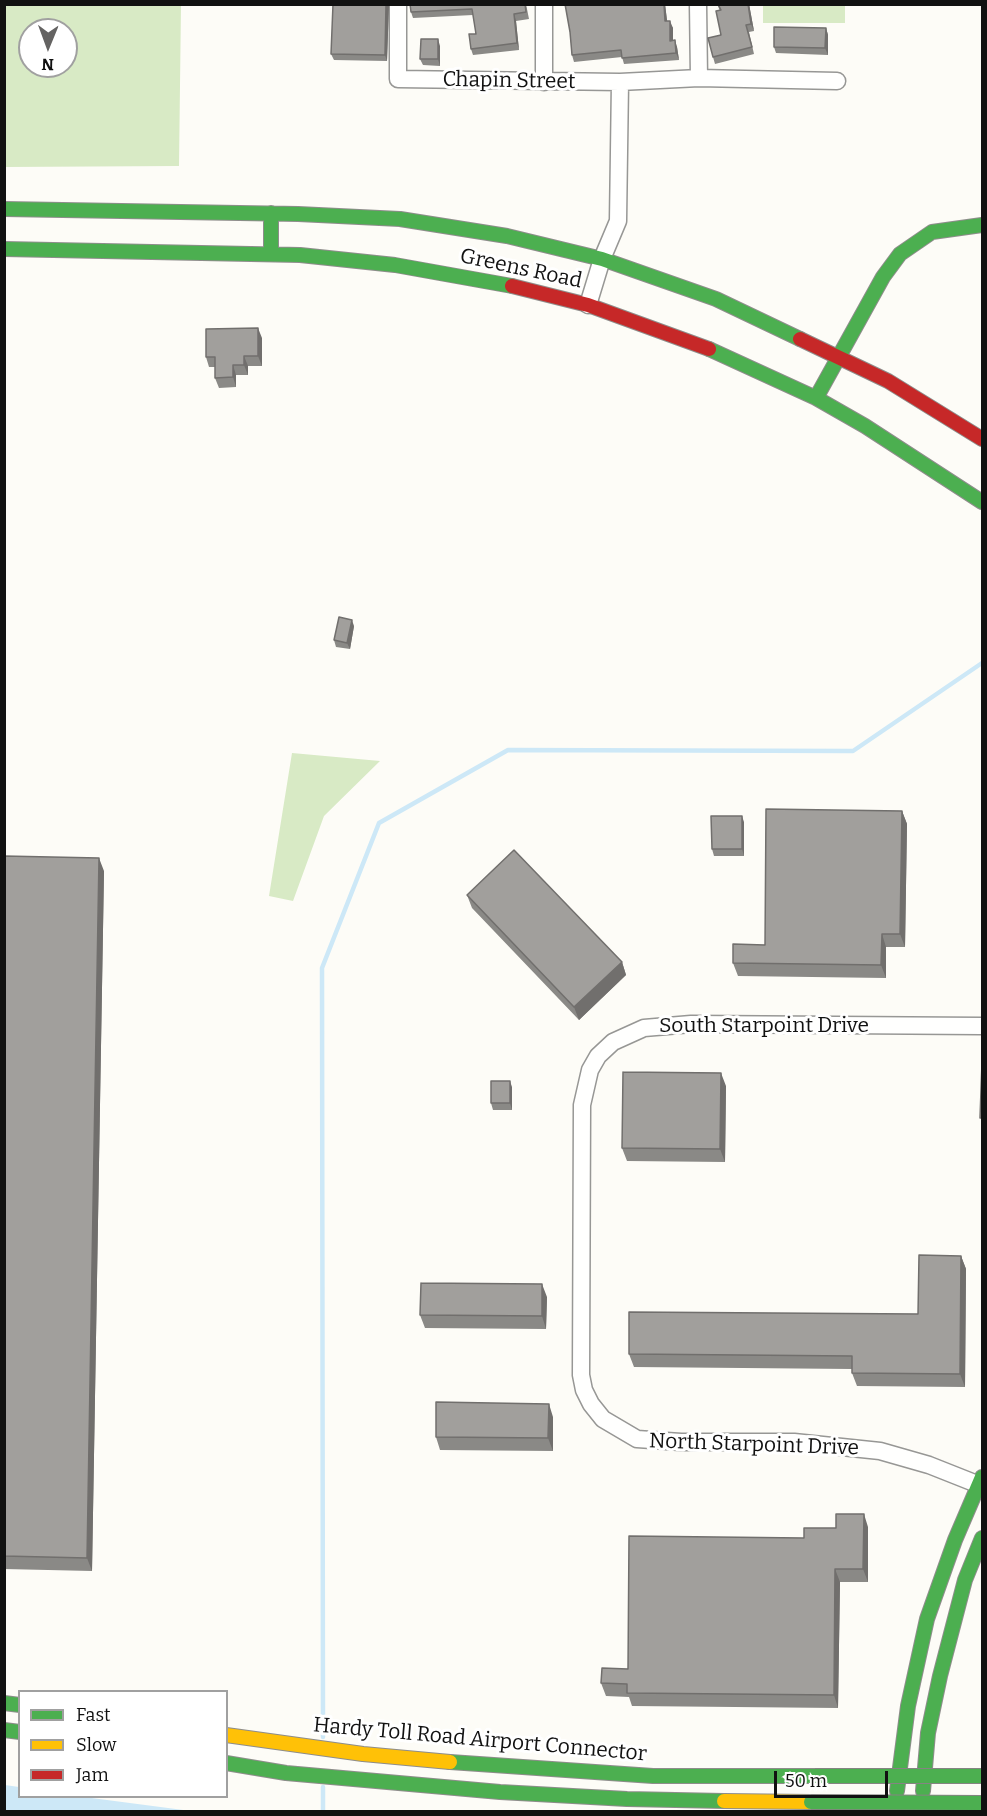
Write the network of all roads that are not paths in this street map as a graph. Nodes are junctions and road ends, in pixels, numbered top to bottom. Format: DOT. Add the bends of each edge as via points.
graph roads {
  1 [pos="398,4"];
  2 [pos="544,4"];
  3 [pos="698,4"];
  4 [pos="699,78"];
  5 [pos="837,81"];
  6 [pos="544,82"];
  7 [pos="620,82"];
  8 [pos="4,209"];
  9 [pos="271,213"];
  10 [pos="982,225"];
  11 [pos="4,249"];
  12 [pos="271,254"];
  13 [pos="602,259"];
  14 [pos="588,305"];
  15 [pos="839,356"];
  16 [pos="816,398"];
  17 [pos="982,440"];
  18 [pos="982,502"];
  19 [pos="982,1026"];
  20 [pos="583,1240"];
  21 [pos="981,1482"];
  22 [pos="982,1538"];
  23 [pos="228,1735"];
  24 [pos="228,1763"];
  25 [pos="982,1776"];
  26 [pos="982,1803"];
  27 [pos="896,1812"];
  28 [pos="921,1812"];
  1 -- 6 [label="street, Chapin Street" via="398,79"];
  2 -- 6 [label="street"];
  3 -- 4 [label="street"];
  4 -- 5 [label="street, Chapin Street"];
  4 -- 7 [label="street, Chapin Street"];
  6 -- 7 [label="street, Chapin Street"];
  7 -- 13 [label="street" via="618,221"];
  8 -- 9 [label="main road, Greens Road"];
  9 -- 12 [label="main road"];
  9 -- 13 [label="main road, Greens Road" via="400,219 507,236"];
  10 -- 15 [label="main road" via="932,232 900,254"];
  11 -- 12 [label="main road, Greens Road"];
  12 -- 14 [label="main road, Greens Road" via="395,265 495,282"];
  13 -- 14 [label="street"];
  13 -- 15 [label="main road, Greens Road" via="716,299"];
  14 -- 16 [label="main road, Greens Road" via="693,342"];
  15 -- 16 [label="main road"];
  15 -- 17 [label="main road, Greens Road" via="888,381"];
  16 -- 18 [label="main road, Greens Road"];
  19 -- 20 [label="street, South Starpoint Drive" via="691,1024 644,1028 626,1034 598,1056 585,1086"];
  20 -- 21 [label="street, North Starpoint Drive" via="581,1375 591,1404 619,1430 651,1441 794,1442 880,1451"];
  21 -- 27 [label="main road" via="954,1540 927,1619 908,1706"];
  22 -- 28 [label="main road" via="965,1580 940,1676 928,1733"];
  23 -- 25 [label="main road, Hardy Toll Road Airport Connector, bridge" via="498,1767 653,1776"];
  24 -- 26 [label="main road, bridge" via="364,1781 627,1799"];
}
